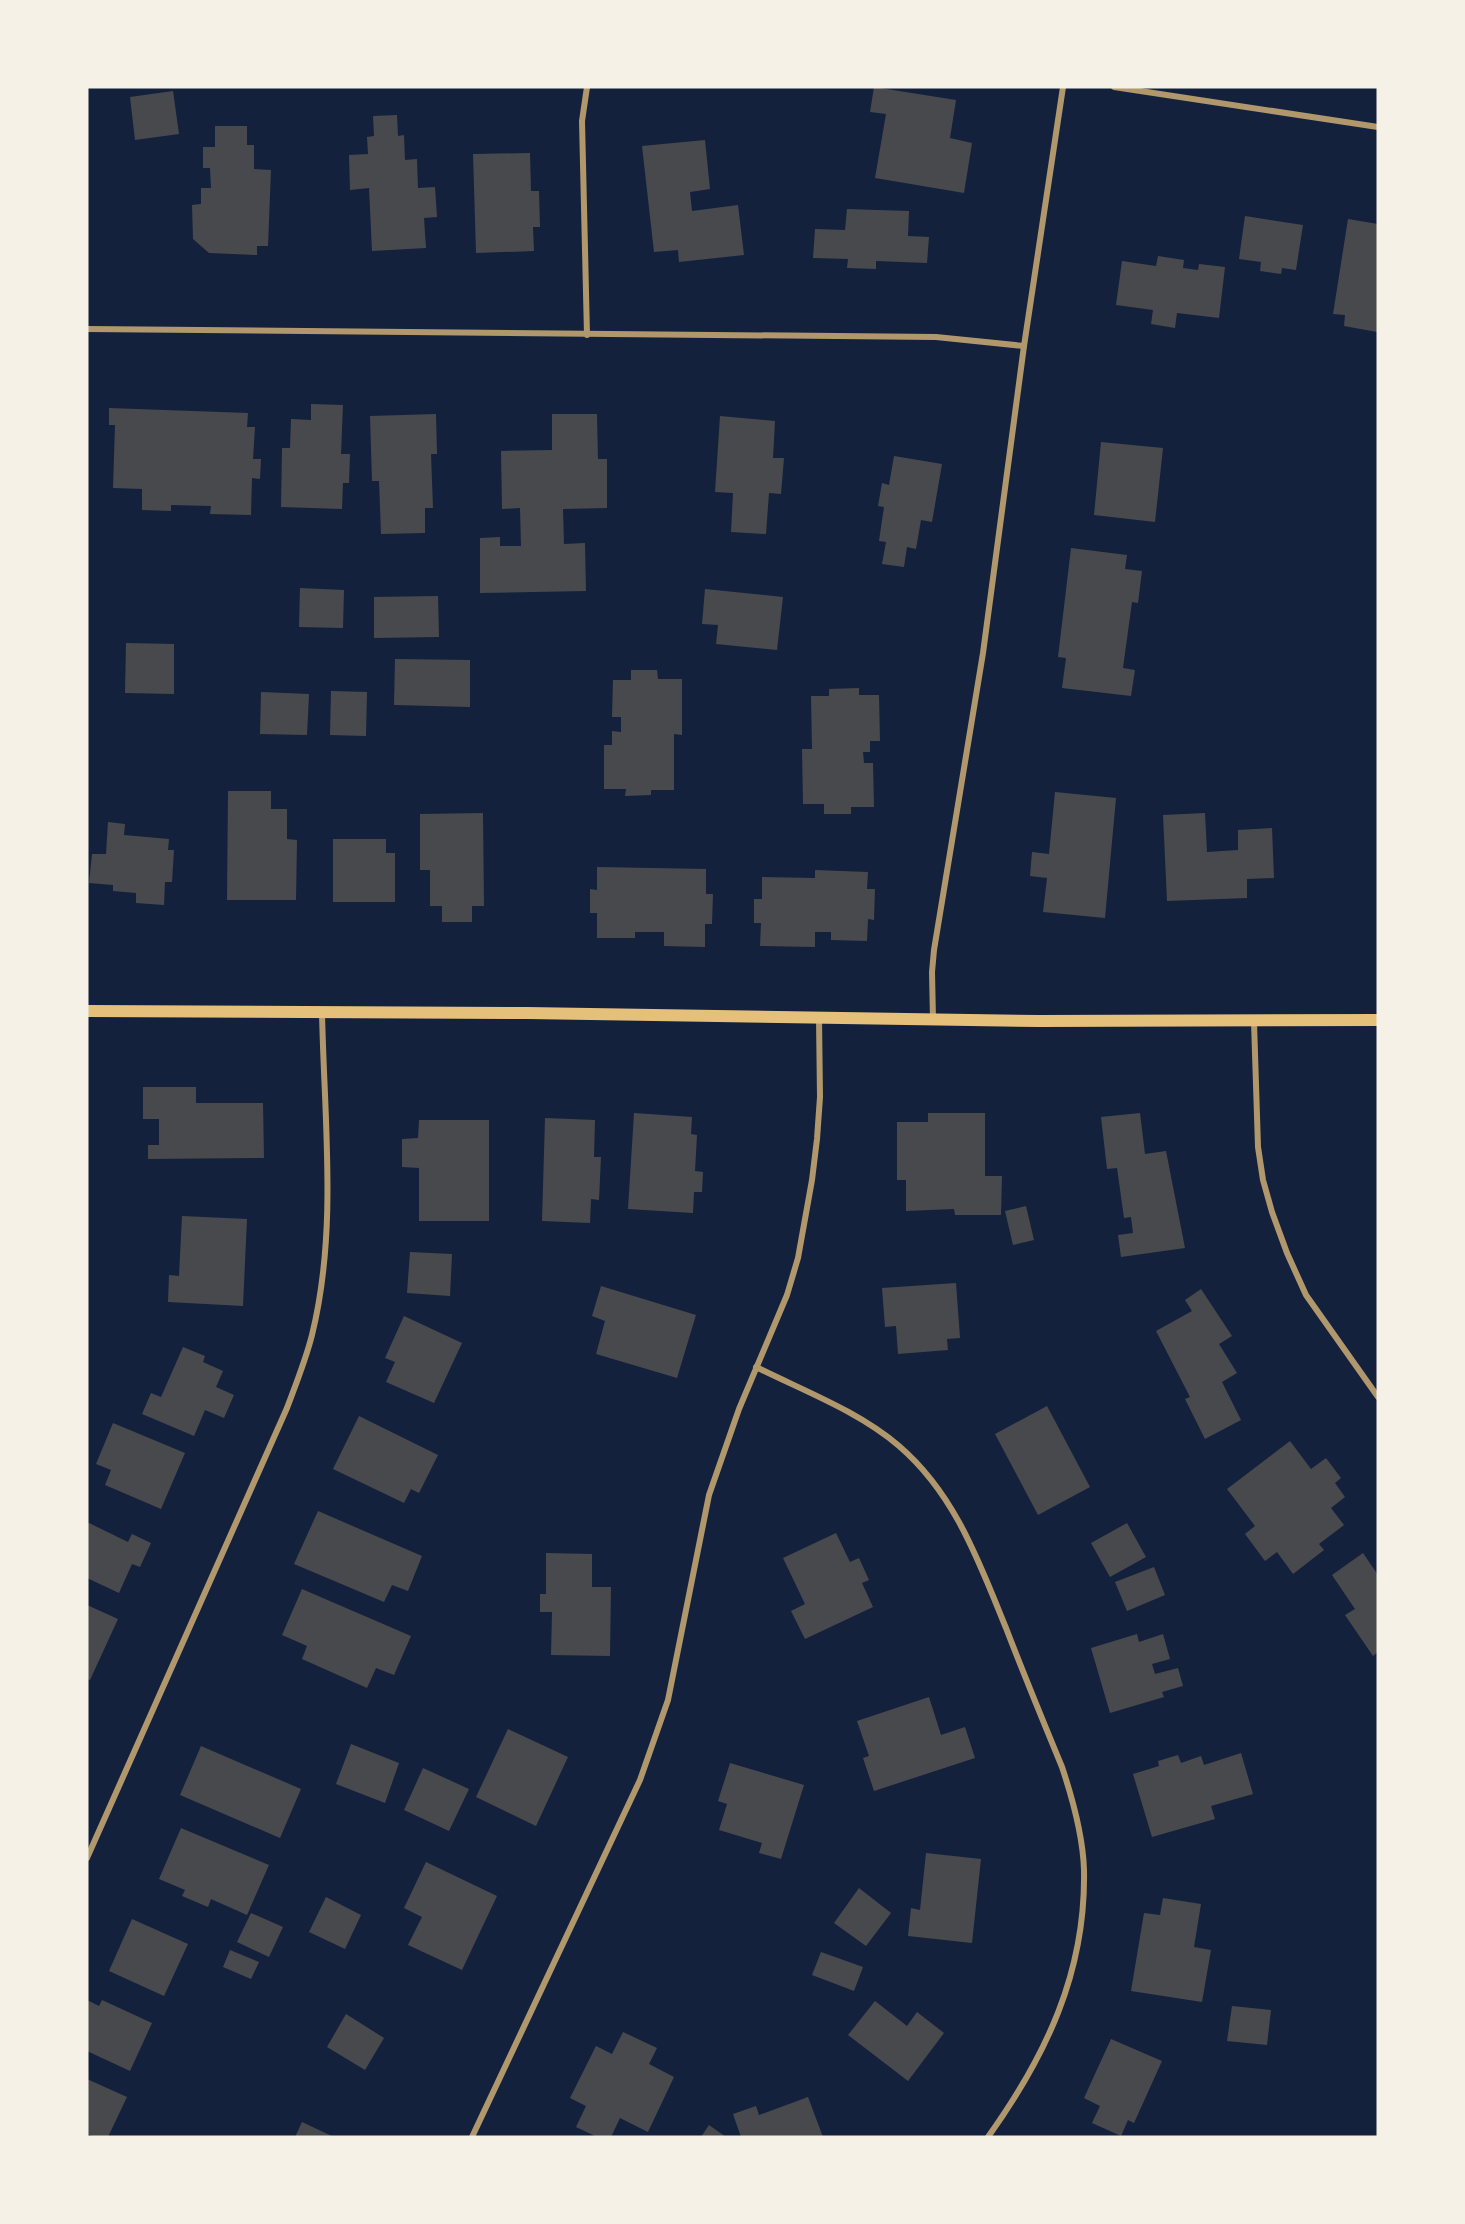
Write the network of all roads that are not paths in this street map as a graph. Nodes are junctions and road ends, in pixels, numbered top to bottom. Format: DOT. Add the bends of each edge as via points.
graph roads {
  1 [pos="587,87"];
  2 [pos="1063,87"];
  3 [pos="1114,87"];
  4 [pos="1378,128"];
  5 [pos="87,329"];
  6 [pos="587,335"];
  7 [pos="1024,346"];
  8 [pos="87,1011"];
  9 [pos="321,1011"];
  10 [pos="819,1017"];
  11 [pos="933,1020"];
  12 [pos="1378,1020"];
  13 [pos="1254,1022"];
  14 [pos="756,1367"];
  15 [pos="1378,1397"];
  16 [pos="87,1858"];
  17 [pos="472,2137"];
  18 [pos="988,2137"];
  1 -- 6 [label="street" via="582,121"];
  2 -- 7 [label="street"];
  3 -- 4 [label="street"];
  5 -- 6 [label="street"];
  6 -- 7 [label="street" via="936,337"];
  7 -- 11 [label="street" via="983,653 934,950"];
  8 -- 9 [label="main road"];
  9 -- 10 [label="main road"];
  9 -- 16 [label="street" via="328,1214 312,1336 283,1417"];
  10 -- 11 [label="main road"];
  10 -- 14 [label="street" via="820,1097 806,1220 786,1295"];
  11 -- 13 [label="main road"];
  12 -- 13 [label="main road"];
  13 -- 15 [label="street" via="1258,1147 1272,1212 1306,1294"];
  14 -- 17 [label="street" via="709,1496 677,1662 655,1741"];
  14 -- 18 [label="street" via="875,1428 900,1447 942,1494 976,1554 1074,1802 1084,1869 1071,1973 1039,2058"];
}
